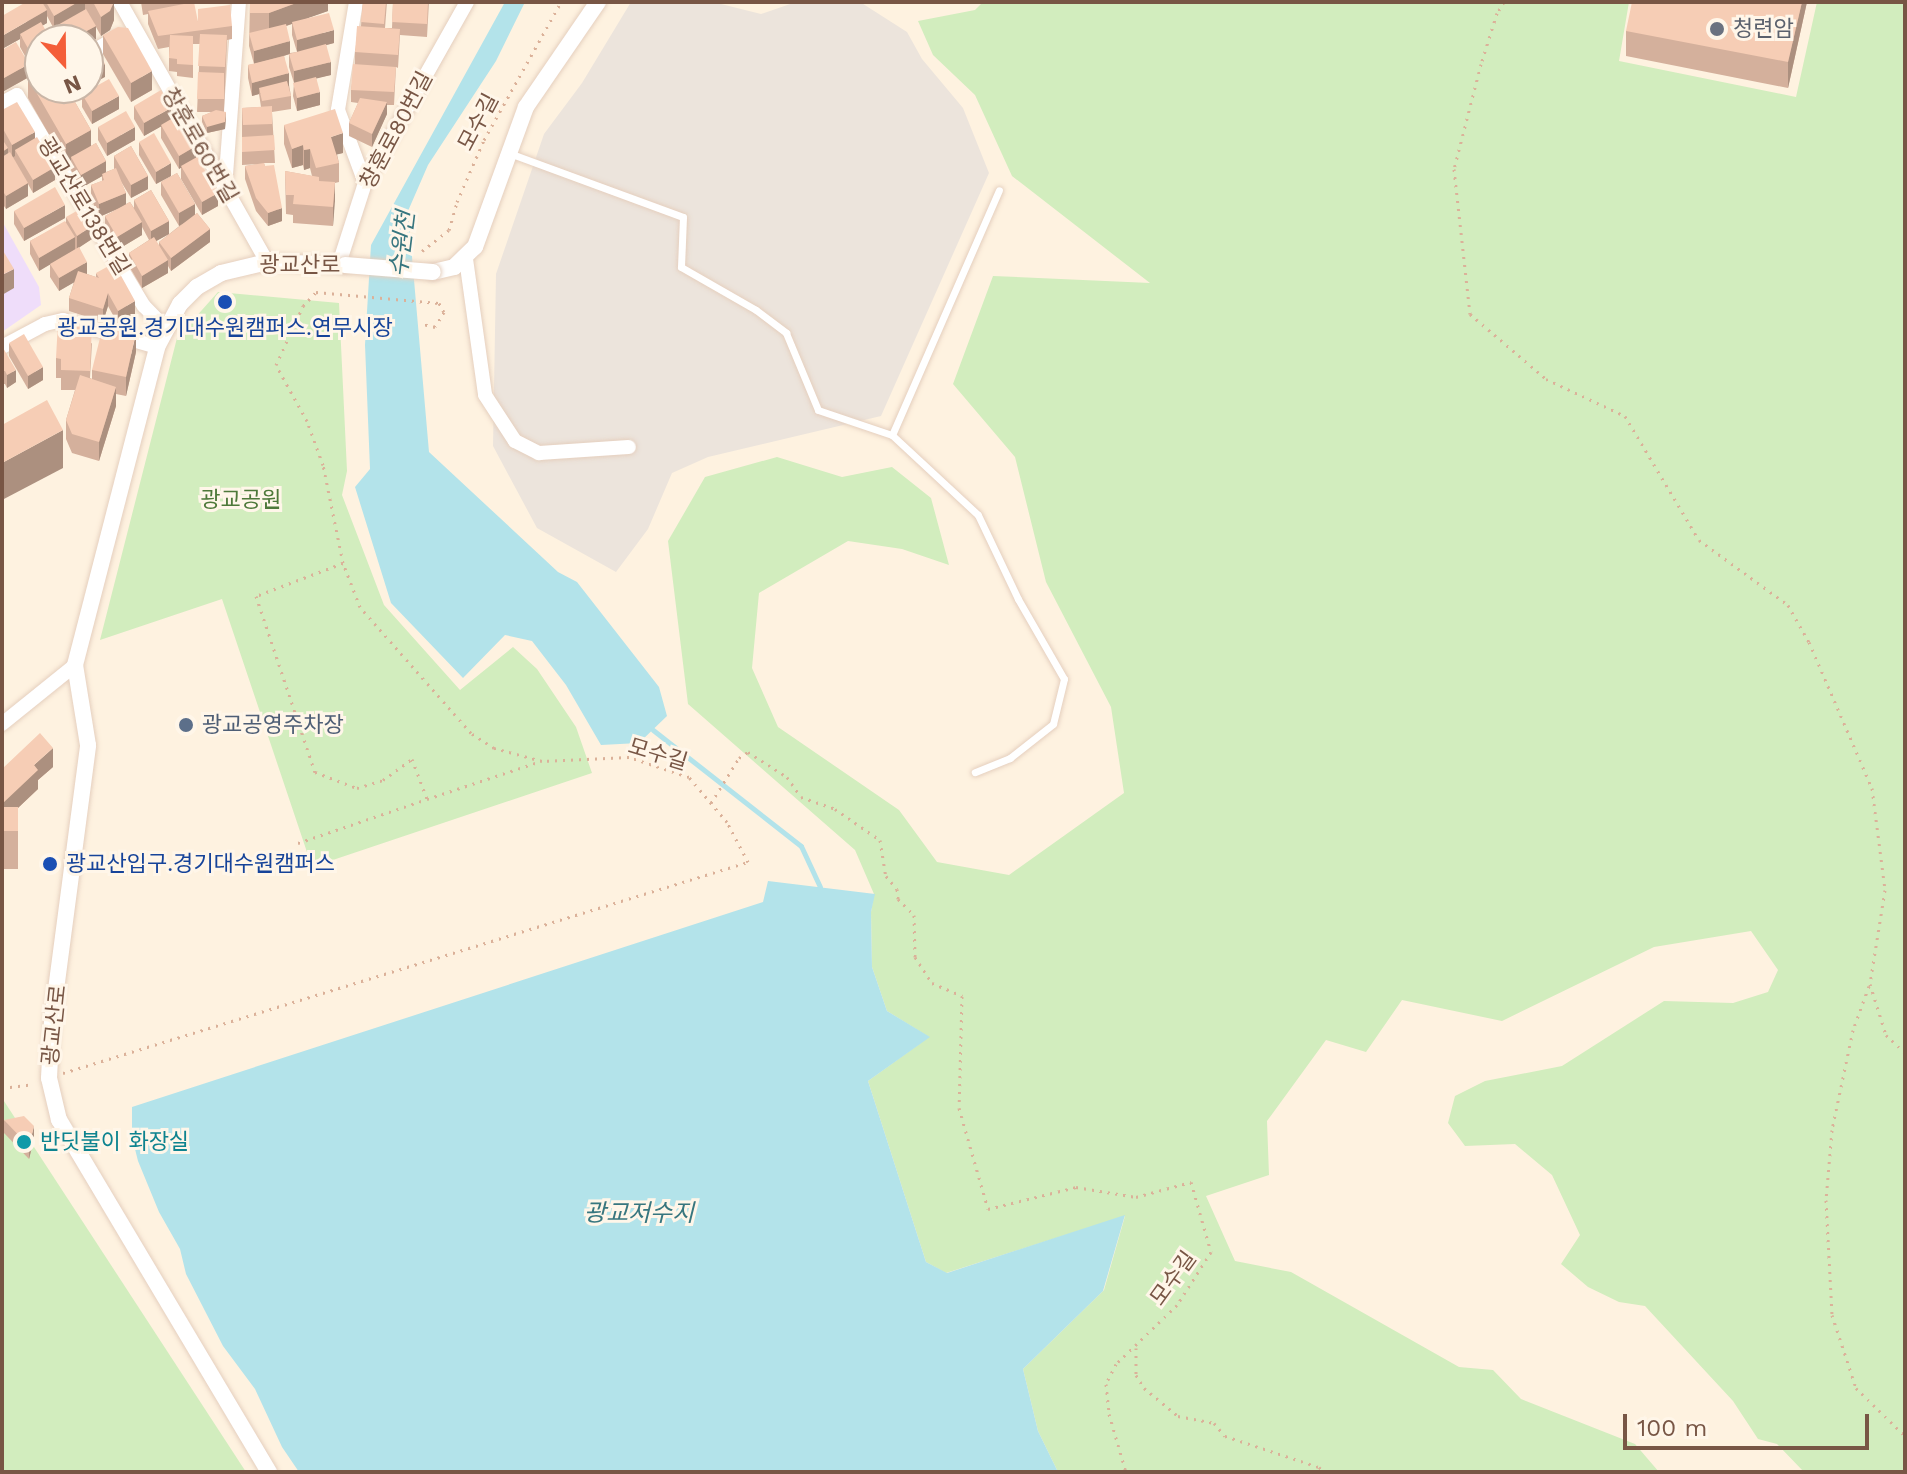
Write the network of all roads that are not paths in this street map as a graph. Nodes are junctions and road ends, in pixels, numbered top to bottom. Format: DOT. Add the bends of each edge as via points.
graph roads {
  1 [pos="120,2"];
  2 [pos="239,2"];
  3 [pos="356,2"];
  4 [pos="467,2"];
  5 [pos="598,2"];
  6 [pos="133,28"];
  7 [pos="104,45"];
  8 [pos="2,103"];
  9 [pos="507,152"];
  10 [pos="365,183"];
  11 [pos="225,188"];
  12 [pos="999,190"];
  13 [pos="466,259"];
  14 [pos="267,262"];
  15 [pos="342,264"];
  16 [pos="164,327"];
  17 [pos="2,347"];
  18 [pos="157,347"];
  19 [pos="892,435"];
  20 [pos="629,447"];
  21 [pos="75,665"];
  22 [pos="2,724"];
  23 [pos="975,772"];
  24 [pos="269,1472"];
  1 -- 6 [label="street, 창훈로60번길"];
  2 -- 11 [label="street"];
  3 -- 10 [label="street" via="338,110"];
  4 -- 10 [label="street, 창훈로80번길"];
  5 -- 9 [label="street" via="526,107"];
  6 -- 7 [label="street"];
  6 -- 11 [label="street, 창훈로60번길"];
  8 -- 16 [label="street, 광교산로138번길" via="23,91 144,306"];
  9 -- 13 [label="street" via="475,247"];
  9 -- 19 [label="lane" via="683,217 681,267 786,333 818,410"];
  10 -- 15 [label="street, 창훈로80번길"];
  11 -- 14 [label="street, 창훈로60번길"];
  12 -- 19 [label="lane"];
  13 -- 15 [label="street, 광교산로, bridge" via="433,272"];
  13 -- 20 [label="street" via="485,395 515,441 539,453"];
  14 -- 15 [label="street, 광교산로"];
  14 -- 16 [label="street, 광교산로" via="232,270 197,287"];
  16 -- 18 [label="street, 광교산로"];
  17 -- 18 [label="street" via="63,320"];
  18 -- 21 [label="street, 광교산로"];
  19 -- 23 [label="lane" via="978,515 1064,679 1053,724 1010,758"];
  21 -- 22 [label="street"];
  21 -- 24 [label="street, 광교산로" via="88,745 52,1020 49,1078 59,1120"];
}
